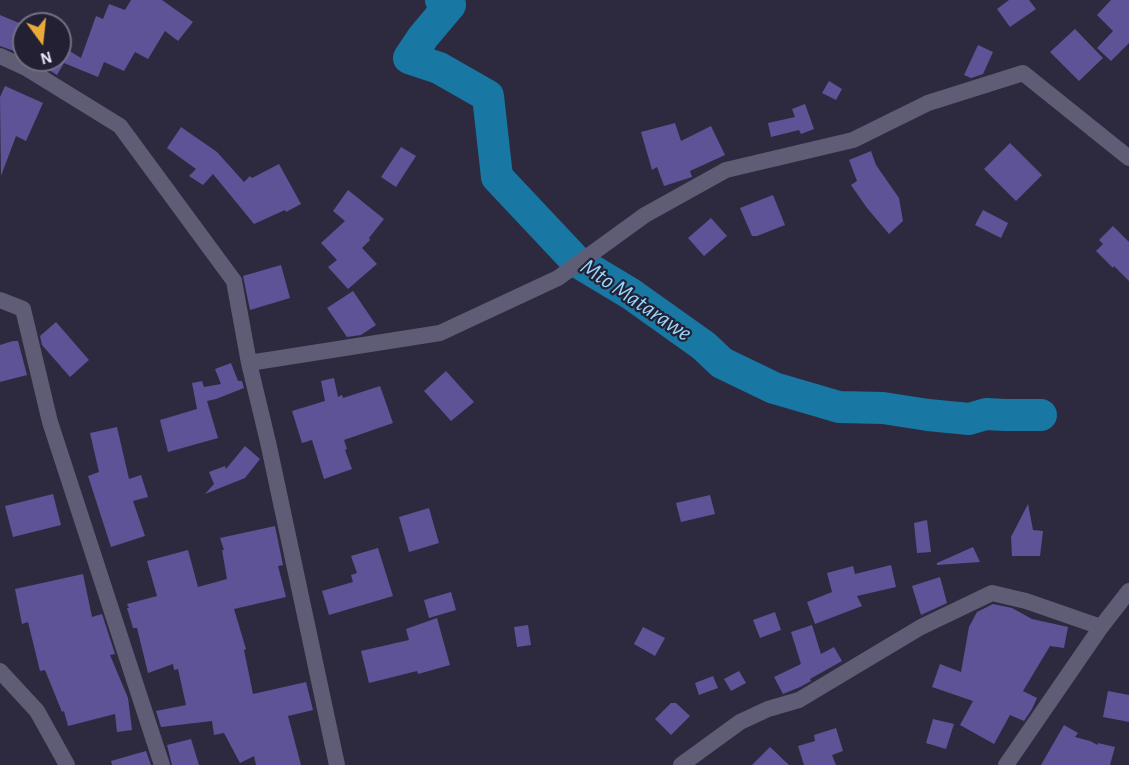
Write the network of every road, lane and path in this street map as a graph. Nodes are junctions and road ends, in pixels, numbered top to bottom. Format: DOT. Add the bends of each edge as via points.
graph roads {
  1 [pos="0,56"];
  2 [pos="1129,158"];
  3 [pos="0,300"];
  4 [pos="249,363"];
  5 [pos="1126,599"];
  6 [pos="1101,627"];
  7 [pos="0,671"];
  8 [pos="67,765"];
  9 [pos="162,765"];
  10 [pos="337,765"];
  11 [pos="681,765"];
  12 [pos="1006,765"];
  1 -- 4 [label="street" via="120,126 234,281"];
  2 -- 4 [label="street" via="1023,73 928,103 853,140 726,170 645,215 558,278 440,333"];
  3 -- 9 [label="street" via="23,309 51,422"];
  4 -- 10 [label="street"];
  5 -- 6 [label="street"];
  6 -- 11 [label="street" via="992,593 921,627 798,700 740,722"];
  6 -- 12 [label="street"];
  7 -- 8 [label="street" via="37,711"];
}
